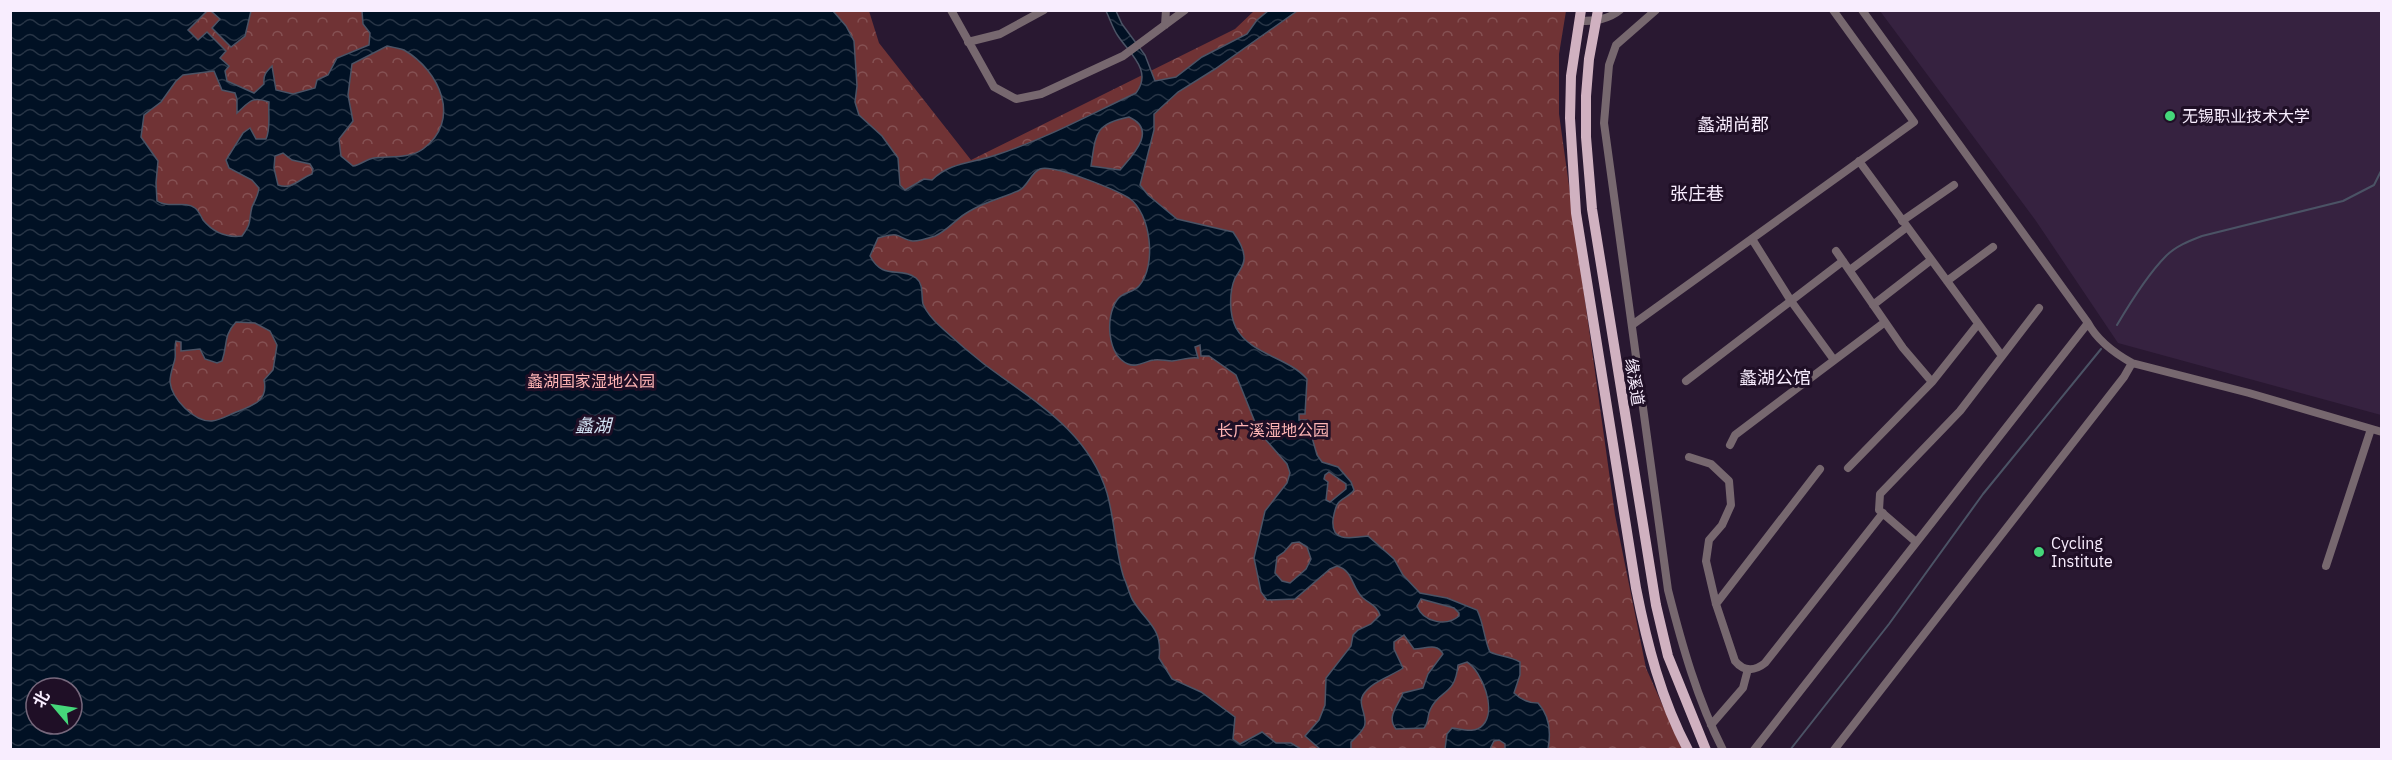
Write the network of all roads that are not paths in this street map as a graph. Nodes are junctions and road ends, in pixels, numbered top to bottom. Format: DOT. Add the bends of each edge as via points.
graph roads {
  1 [pos="951,10"];
  2 [pos="1044,10"];
  3 [pos="1166,10"];
  4 [pos="1620,10"];
  5 [pos="1656,10"];
  6 [pos="1833,10"];
  7 [pos="1862,10"];
  8 [pos="1182,11"];
  9 [pos="1580,16"];
  10 [pos="1597,16"];
  11 [pos="1165,25"];
  12 [pos="968,42"];
  13 [pos="1859,161"];
  14 [pos="1954,185"];
  15 [pos="1905,224"];
  16 [pos="1752,239"];
  17 [pos="1993,247"];
  18 [pos="1836,251"];
  19 [pos="1931,260"];
  20 [pos="1843,261"];
  21 [pos="1850,270"];
  22 [pos="1947,281"];
  23 [pos="1791,301"];
  24 [pos="1873,305"];
  25 [pos="2039,308"];
  26 [pos="1885,322"];
  27 [pos="2088,323"];
  28 [pos="1978,324"];
  29 [pos="1632,325"];
  30 [pos="2002,356"];
  31 [pos="1834,360"];
  32 [pos="2132,363"];
  33 [pos="1686,381"];
  34 [pos="1932,382"];
  35 [pos="2370,429"];
  36 [pos="2382,432"];
  37 [pos="1730,445"];
  38 [pos="1689,457"];
  39 [pos="1848,468"];
  40 [pos="1820,469"];
  41 [pos="1883,513"];
  42 [pos="1916,542"];
  43 [pos="2326,566"];
  44 [pos="1716,604"];
  45 [pos="1748,669"];
  46 [pos="1710,725"];
  47 [pos="1707,749"];
  48 [pos="1688,750"];
  49 [pos="1723,750"];
  50 [pos="1754,750"];
  51 [pos="1834,750"];
  1 -- 12 [label="street"];
  2 -- 12 [label="street" via="1000,34"];
  3 -- 11 [label="street"];
  4 -- 10 [label="street" via="1614,15"];
  5 -- 29 [label="street" via="1616,45 1609,65 1604,123"];
  6 -- 13 [label="street" via="1914,122"];
  7 -- 27 [label="street"];
  8 -- 11 [label="street"];
  9 -- 10 [label="street"];
  9 -- 48 [label="main road, 缘溪道" via="1570,108 1576,213 1638,598 1662,692"];
  10 -- 47 [label="main road, 缘溪道" via="1586,96 1592,209 1656,605 1668,656"];
  11 -- 12 [label="street" via="1129,52 1041,94 1016,99 994,87"];
  13 -- 15 [label="street"];
  13 -- 16 [label="street"];
  14 -- 15 [label="street"];
  15 -- 19 [label="street"];
  15 -- 21 [label="street"];
  16 -- 23 [label="street"];
  16 -- 29 [label="street"];
  17 -- 22 [label="street"];
  18 -- 20 [label="street"];
  19 -- 22 [label="street"];
  19 -- 24 [label="street"];
  20 -- 21 [label="street"];
  20 -- 23 [label="street"];
  21 -- 24 [label="street"];
  22 -- 28 [label="street"];
  23 -- 31 [label="street"];
  23 -- 33 [label="street"];
  24 -- 26 [label="street"];
  25 -- 30 [label="street"];
  26 -- 31 [label="street"];
  26 -- 34 [label="street"];
  27 -- 32 [label="street" via="2118,355"];
  27 -- 42 [label="street"];
  28 -- 30 [label="street"];
  28 -- 34 [label="street"];
  29 -- 46 [label="street" via="1668,590 1686,662"];
  30 -- 41 [label="street" via="1960,411 1880,495 1879,510"];
  31 -- 37 [label="street" via="1735,435"];
  32 -- 35 [label="street"];
  32 -- 51 [label="street"];
  34 -- 39 [label="street"];
  35 -- 36 [label="street"];
  35 -- 43 [label="street"];
  38 -- 44 [label="street" via="1711,464 1729,481 1731,505 1710,540 1706,561"];
  40 -- 44 [label="street"];
  41 -- 42 [label="street"];
  41 -- 45 [label="street" via="1765,663 1758,669"];
  42 -- 50 [label="street"];
  44 -- 45 [label="street" via="1735,662"];
  45 -- 46 [label="street" via="1743,688"];
  46 -- 49 [label="street"];
}
